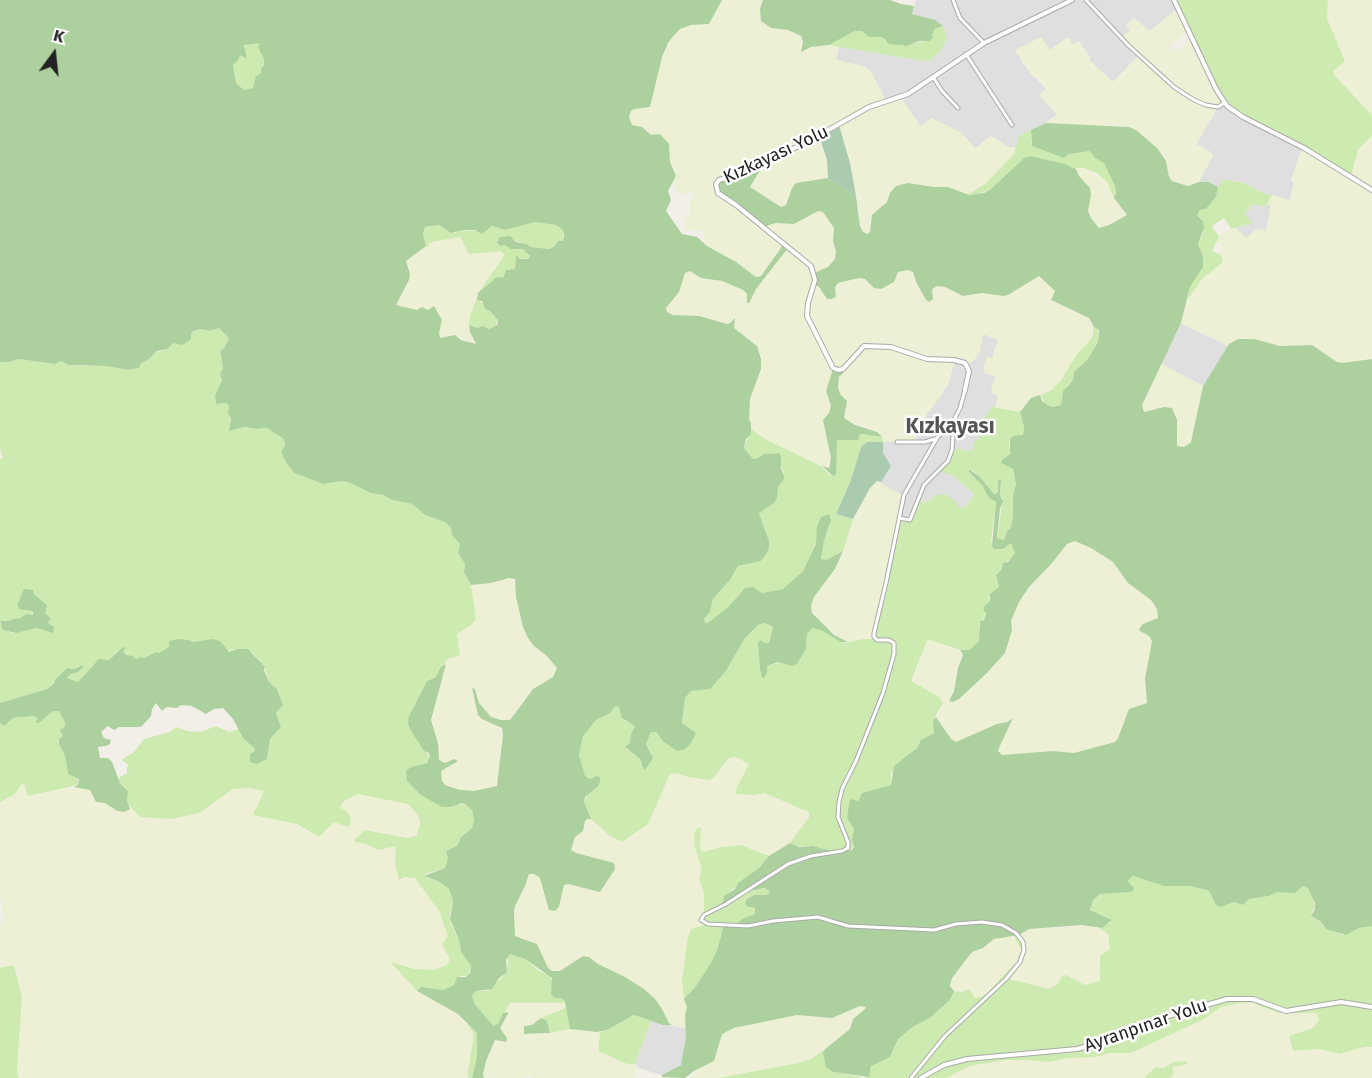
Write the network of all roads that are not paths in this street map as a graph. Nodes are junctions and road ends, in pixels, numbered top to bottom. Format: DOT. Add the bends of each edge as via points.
graph roads {
  1 [pos="953,0"];
  2 [pos="1072,0"];
  3 [pos="1086,0"];
  4 [pos="1174,0"];
  5 [pos="984,43"];
  6 [pos="966,54"];
  7 [pos="933,77"];
  8 [pos="1224,103"];
  9 [pos="958,108"];
  10 [pos="1012,124"];
  11 [pos="1372,190"];
  12 [pos="965,390"];
  13 [pos="954,420"];
  14 [pos="937,438"];
  15 [pos="897,442"];
  16 [pos="899,518"];
  17 [pos="1372,1007"];
  18 [pos="911,1078"];
  19 [pos="921,1078"];
  1 -- 5 [label="street" via="960,18"];
  2 -- 5 [label="street, Kızkayası Yolu"];
  3 -- 8 [label="street" via="1174,87 1206,105 1218,107"];
  4 -- 8 [label="street"];
  5 -- 6 [label="street, Kızkayası Yolu"];
  6 -- 7 [label="street, Kızkayası Yolu"];
  6 -- 10 [label="street"];
  7 -- 9 [label="street"];
  7 -- 12 [label="street, Kızkayası Yolu" via="908,94 869,106 809,141 743,173 719,180 715,187 811,266 814,280 807,316 833,369 843,369 864,346 891,347 922,358 965,363 969,370"];
  8 -- 11 [label="street"];
  12 -- 13 [label="street"];
  13 -- 14 [label="street"];
  13 -- 16 [label="street" via="948,461 924,485 910,520"];
  14 -- 15 [label="street"];
  14 -- 16 [label="street" via="905,490"];
  16 -- 18 [label="street" via="874,633 877,640 894,643 894,654 880,702 838,802 838,817 848,848 788,864 701,920 708,924 748,926 818,917 848,926 926,930 982,922 1002,925 1016,933 1024,951 1014,971 945,1036"];
  17 -- 19 [label="street, Ayranpınar Yolu" via="1341,1002 1286,1011 1253,999 1227,999 1077,1049 967,1059 944,1065"];
}
